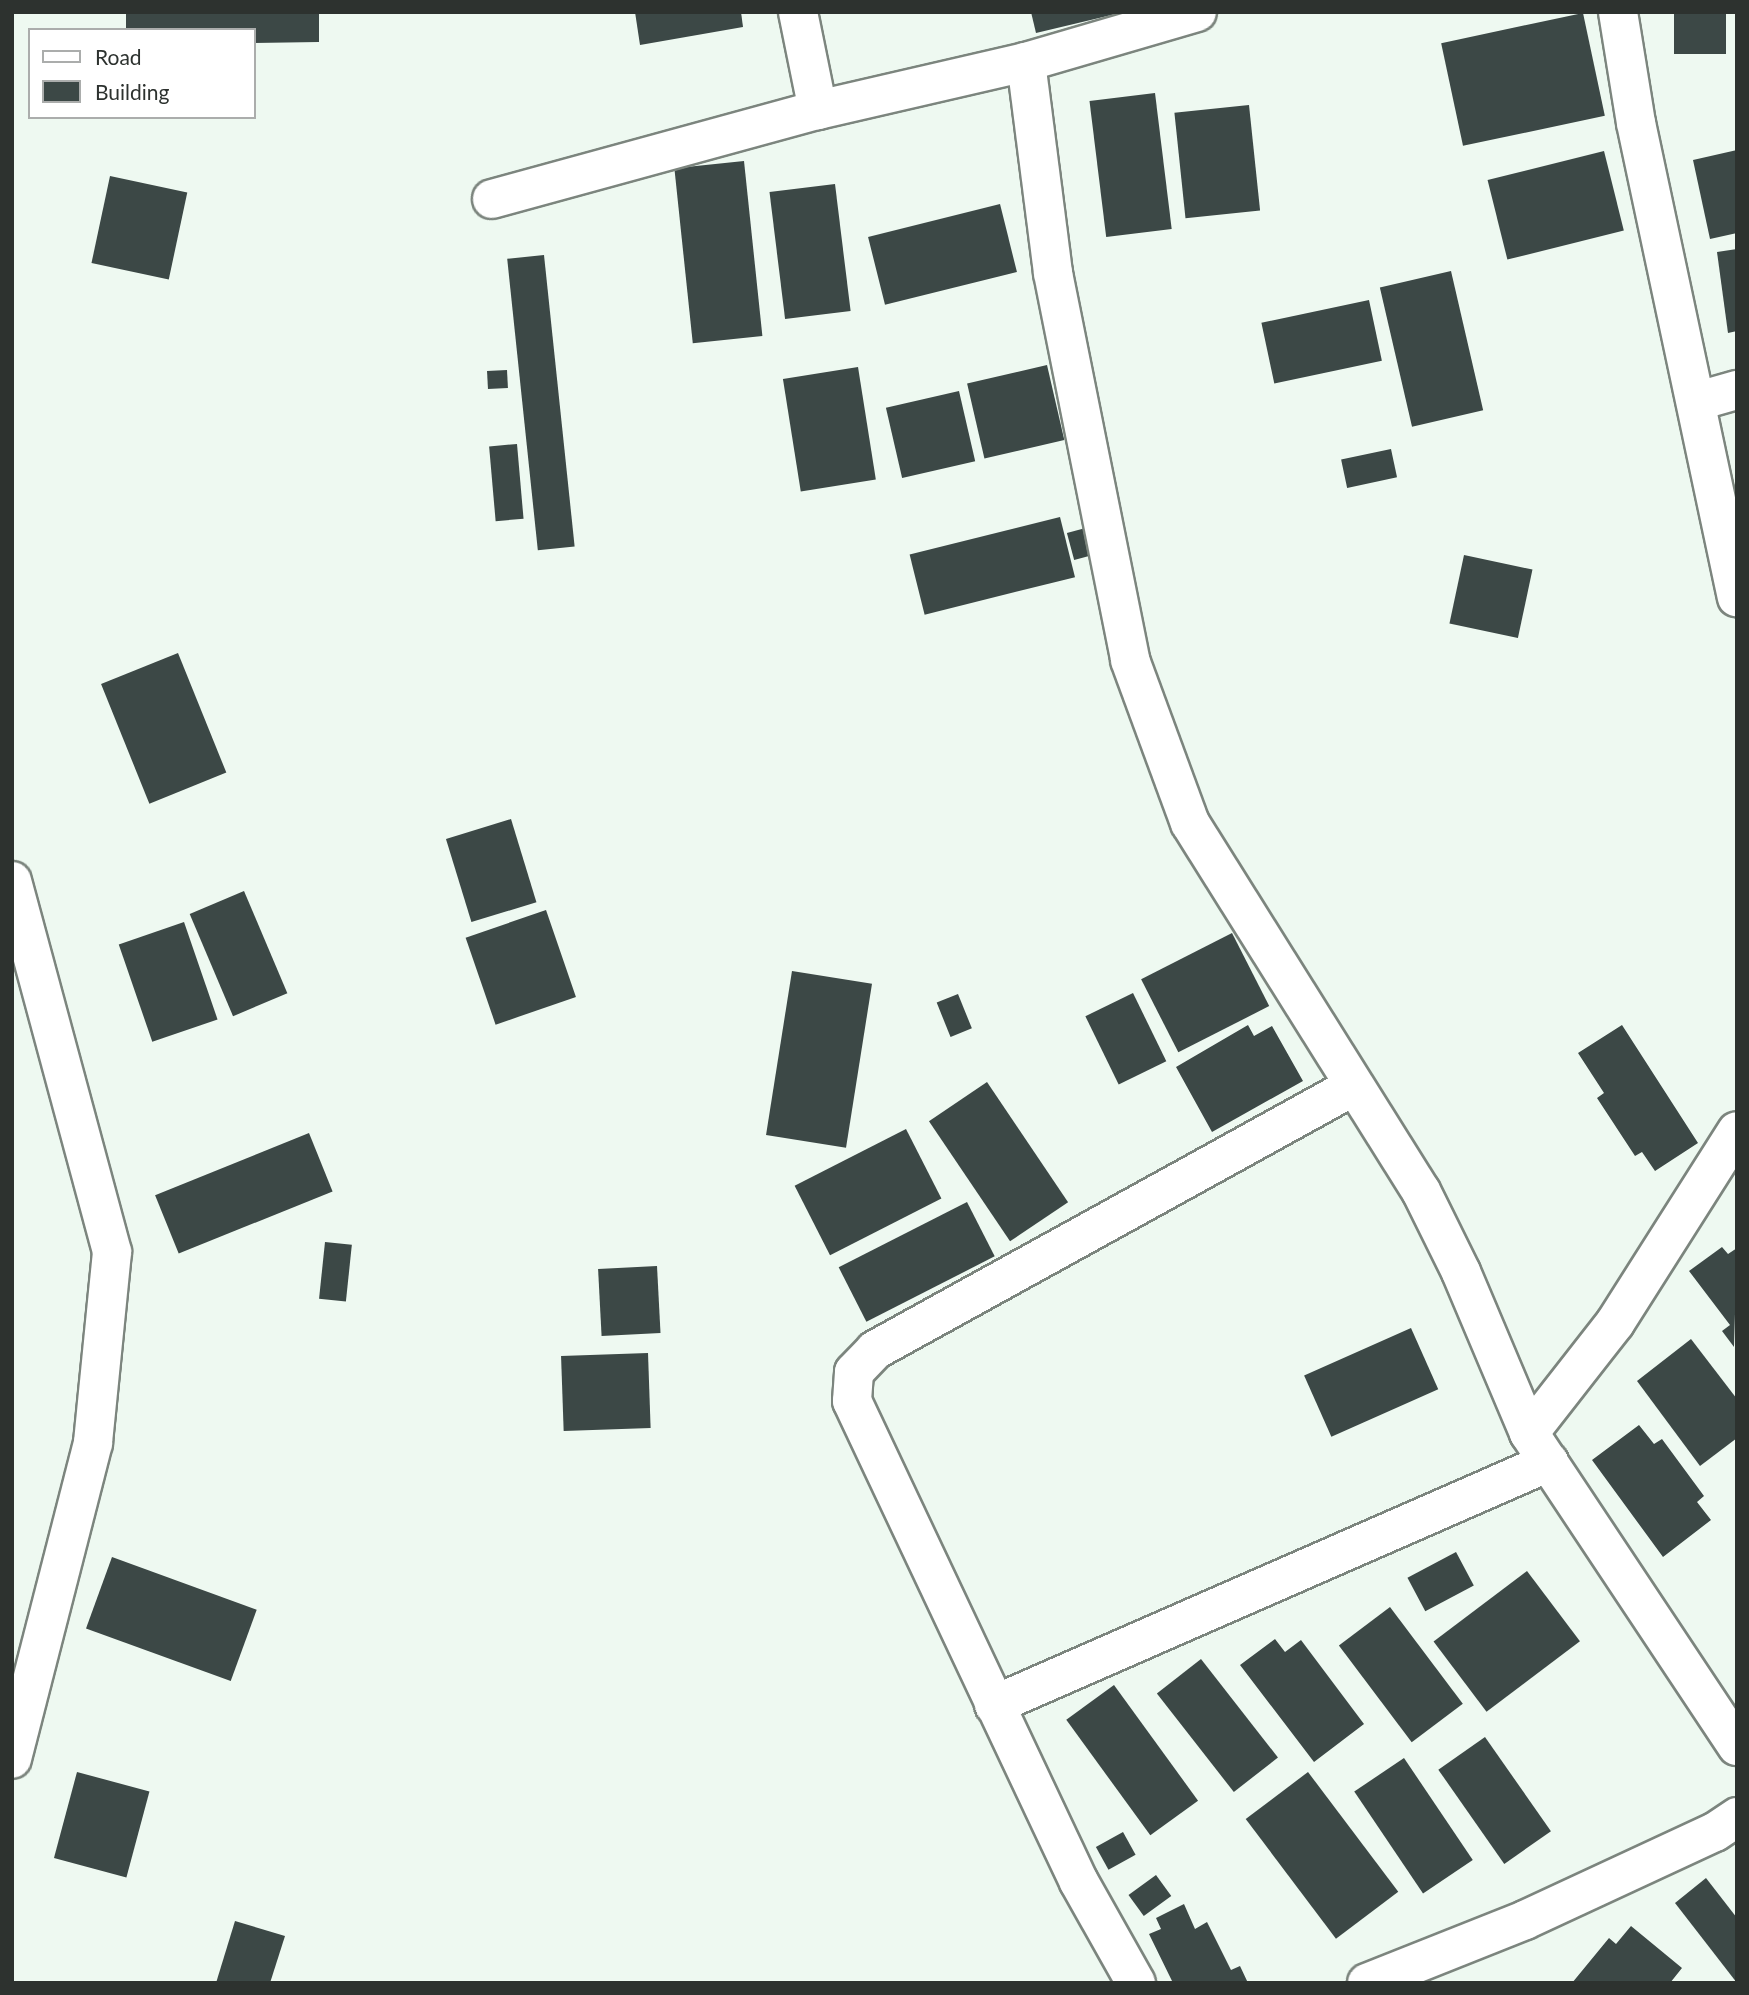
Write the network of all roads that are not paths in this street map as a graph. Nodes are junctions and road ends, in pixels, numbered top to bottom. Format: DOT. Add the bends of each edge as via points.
graph roads {
  1 [pos="798,12"];
  2 [pos="1197,12"];
  3 [pos="1618,12"];
  4 [pos="1026,61"];
  5 [pos="818,110"];
  6 [pos="492,200"];
  7 [pos="1737,390"];
  8 [pos="1698,401"];
  9 [pos="1737,597"];
  10 [pos="12,881"];
  11 [pos="1352,1087"];
  12 [pos="1737,1131"];
  13 [pos="1539,1447"];
  14 [pos="994,1704"];
  15 [pos="1737,1746"];
  16 [pos="12,1759"];
  17 [pos="1737,1817"];
  18 [pos="1136,1983"];
  19 [pos="1367,1983"];
  1 -- 5 [label="street"];
  2 -- 4 [label="street"];
  3 -- 8 [label="street" via="1636,123"];
  4 -- 5 [label="street"];
  4 -- 11 [label="street" via="1053,273 1130,660 1190,823"];
  5 -- 6 [label="street"];
  7 -- 8 [label="street"];
  8 -- 9 [label="street"];
  10 -- 16 [label="street" via="112,1252 93,1443"];
  11 -- 13 [label="street" via="1420,1191"];
  11 -- 14 [label="street" via="875,1350 855,1372 852,1401"];
  12 -- 13 [label="street"];
  13 -- 14 [label="street"];
  13 -- 15 [label="street"];
  14 -- 18 [label="street" via="1079,1882"];
  17 -- 19 [label="street" via="1715,1832 1525,1920"];
}
